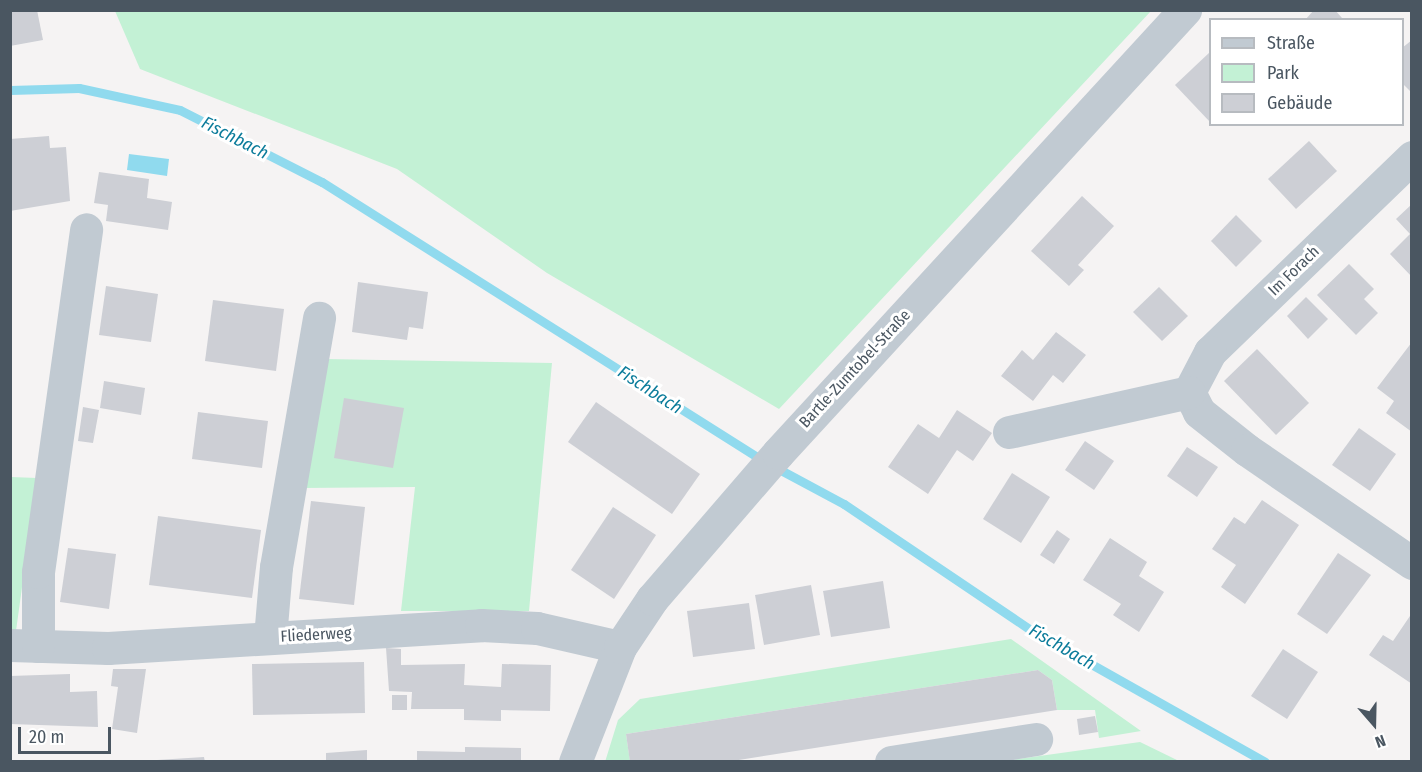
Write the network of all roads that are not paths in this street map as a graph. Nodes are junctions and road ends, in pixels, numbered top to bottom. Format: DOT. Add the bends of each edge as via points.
graph roads {
  1 [pos="1185,10"];
  2 [pos="1412,157"];
  3 [pos="86,229"];
  4 [pos="319,318"];
  5 [pos="1189,392"];
  6 [pos="1009,432"];
  7 [pos="1412,563"];
  8 [pos="270,638"];
  9 [pos="24,646"];
  10 [pos="620,647"];
  11 [pos="1036,739"];
  12 [pos="575,762"];
  13 [pos="891,762"];
  1 -- 10 [label="street, Bartle-Zumtobel-Straße" via="754,480 652,599"];
  2 -- 5 [label="street, Im Forach" via="1210,352"];
  3 -- 9 [label="street"];
  4 -- 8 [label="street" via="276,567"];
  5 -- 6 [label="street"];
  5 -- 7 [label="street" via="1199,412 1247,450"];
  8 -- 9 [label="street, Fliederweg" via="108,648"];
  8 -- 10 [label="street, Fliederweg" via="481,626 537,628"];
  10 -- 12 [label="street, Bartle-Zumtobel-Straße"];
  11 -- 13 [label="street"];
}
